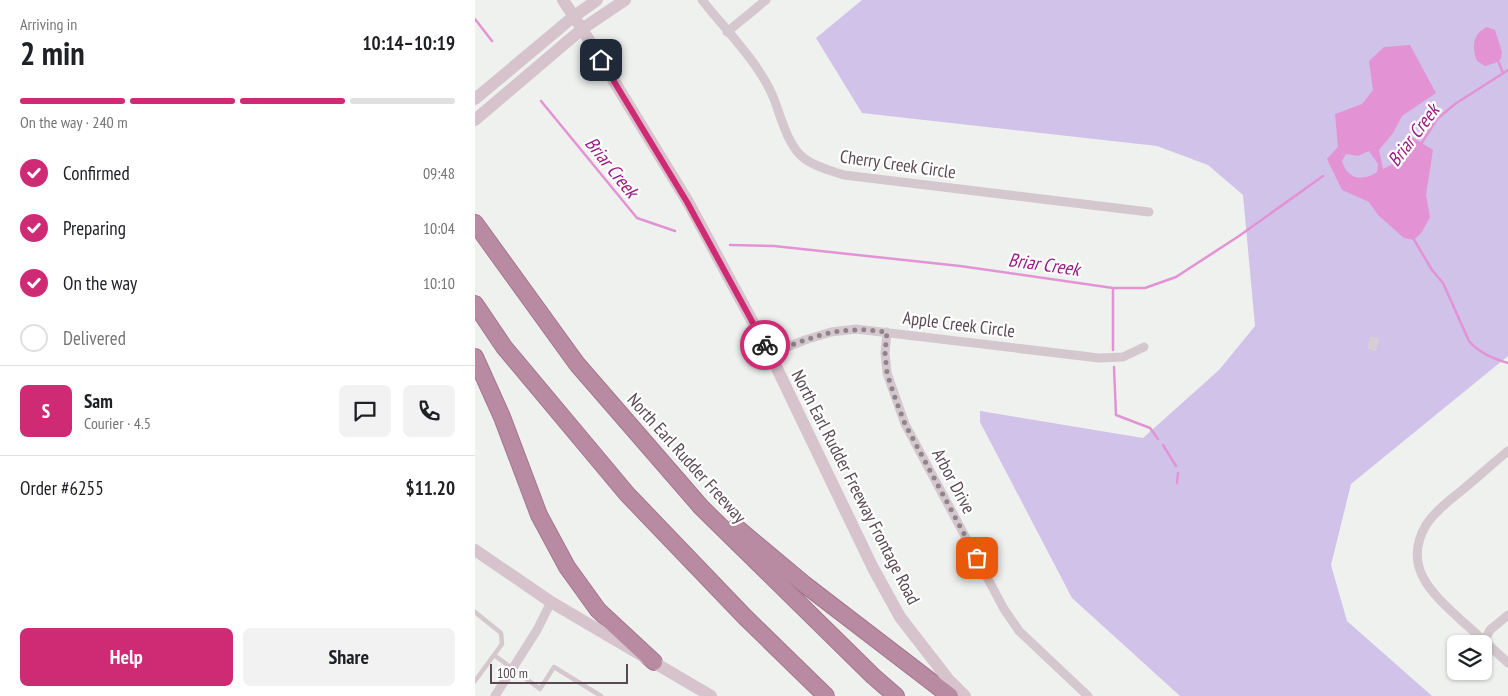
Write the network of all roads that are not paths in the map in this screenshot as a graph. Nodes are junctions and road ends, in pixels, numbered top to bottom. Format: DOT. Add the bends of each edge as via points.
graph roads {
  1 [pos="563,0"];
  2 [pos="597,0"];
  3 [pos="625,0"];
  4 [pos="702,0"];
  5 [pos="766,0"];
  6 [pos="573,17"];
  7 [pos="582,29"];
  8 [pos="727,32"];
  9 [pos="475,99"];
  10 [pos="475,120"];
  11 [pos="1149,212"];
  12 [pos="475,223"];
  13 [pos="475,304"];
  14 [pos="887,332"];
  15 [pos="1144,347"];
  16 [pos="770,354"];
  17 [pos="475,357"];
  18 [pos="643,440"];
  19 [pos="1508,451"];
  20 [pos="475,550"];
  21 [pos="551,602"];
  22 [pos="475,612"];
  23 [pos="1508,615"];
  24 [pos="1477,635"];
  25 [pos="1487,635"];
  26 [pos="1492,648"];
  27 [pos="494,654"];
  28 [pos="655,662"];
  29 [pos="1508,663"];
  30 [pos="513,668"];
  31 [pos="475,681"];
  32 [pos="495,696"];
  33 [pos="601,696"];
  34 [pos="711,696"];
  35 [pos="826,696"];
  36 [pos="896,696"];
  37 [pos="950,696"];
  38 [pos="965,696"];
  39 [pos="1088,696"];
  1 -- 6 [label="main road, North Earl Rudder Freeway Frontage Road"];
  2 -- 6 [label="main road"];
  3 -- 7 [label="main road"];
  4 -- 8 [label="street, Cherry Creek Circle"];
  5 -- 8 [label="street"];
  6 -- 7 [label="main road, North Earl Rudder Freeway Frontage Road"];
  6 -- 9 [label="main road"];
  7 -- 10 [label="main road"];
  7 -- 16 [label="main road, North Earl Rudder Freeway Frontage Road" via="687,202"];
  8 -- 11 [label="street, Cherry Creek Circle" via="763,78 794,146 804,159 821,168 844,175"];
  12 -- 18 [label="highway, North Earl Rudder Freeway" via="577,364"];
  13 -- 35 [label="highway" via="504,347 627,494"];
  14 -- 15 [label="street, Apple Creek Circle" via="1099,358 1123,358"];
  14 -- 16 [label="street, Apple Creek Circle" via="831,332"];
  14 -- 39 [label="street, Arbor Drive" via="887,373 905,424 1004,609 1019,631"];
  16 -- 38 [label="main road, North Earl Rudder Freeway Frontage Road" via="900,617"];
  17 -- 28 [label="highway" via="539,515 567,567 599,610"];
  18 -- 36 [label="highway, North Earl Rudder Freeway" via="701,507"];
  18 -- 37 [label="highway" via="744,535"];
  19 -- 24 [label="street" via="1440,509 1420,540 1419,567 1424,581 1435,596"];
  20 -- 21 [label="main road"];
  21 -- 28 [label="main road"];
  21 -- 30 [label="street"];
  22 -- 27 [label="lane" via="501,633 502,644"];
  23 -- 25 [label="street"];
  26 -- 29 [label="street"];
  27 -- 30 [label="lane"];
  27 -- 31 [label="lane"];
  28 -- 34 [label="main road"];
  30 -- 32 [label="street"];
  30 -- 33 [label="lane" via="541,689 554,667"];
}
